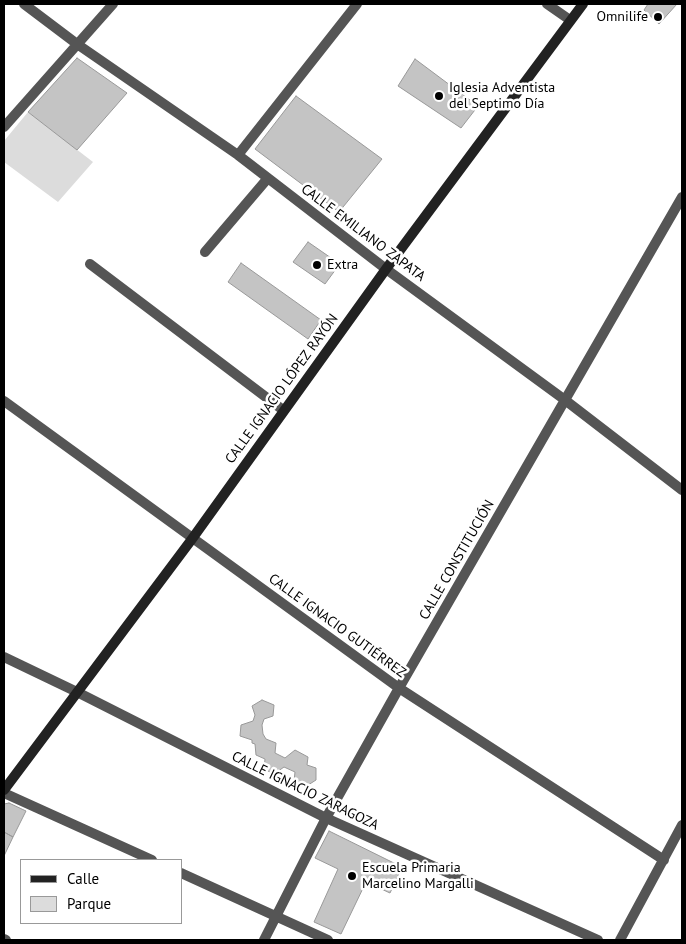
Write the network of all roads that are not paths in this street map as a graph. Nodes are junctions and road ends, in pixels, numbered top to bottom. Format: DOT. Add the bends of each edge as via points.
graph roads {
  1 [pos="24,4"];
  2 [pos="113,4"];
  3 [pos="357,4"];
  4 [pos="547,4"];
  5 [pos="583,4"];
  6 [pos="570,20"];
  7 [pos="77,44"];
  8 [pos="4,127"];
  9 [pos="238,155"];
  10 [pos="268,178"];
  11 [pos="682,197"];
  12 [pos="205,252"];
  13 [pos="90,264"];
  14 [pos="386,269"];
  15 [pos="565,400"];
  16 [pos="4,401"];
  17 [pos="283,410"];
  18 [pos="682,490"];
  19 [pos="192,539"];
  20 [pos="4,658"];
  21 [pos="399,688"];
  22 [pos="77,692"];
  23 [pos="4,791"];
  24 [pos="326,818"];
  25 [pos="682,826"];
  26 [pos="150,859"];
  27 [pos="664,860"];
  28 [pos="182,873"];
  29 [pos="276,917"];
  30 [pos="264,940"];
  31 [pos="328,940"];
  32 [pos="598,940"];
  33 [pos="620,940"];
  1 -- 7 [label="street, CALLE EMILIANO ZAPATA"];
  2 -- 7 [label="street"];
  3 -- 9 [label="street"];
  4 -- 6 [label="street"];
  5 -- 6 [label="main road, CALLE IGNACIO LÓPEZ RAYÓN"];
  6 -- 14 [label="main road, CALLE IGNACIO LÓPEZ RAYÓN"];
  7 -- 8 [label="street"];
  7 -- 9 [label="street, CALLE EMILIANO ZAPATA"];
  9 -- 10 [label="street, CALLE EMILIANO ZAPATA"];
  10 -- 12 [label="street"];
  10 -- 14 [label="street, CALLE EMILIANO ZAPATA"];
  11 -- 15 [label="street, CALLE CONSTITUCIÓN"];
  13 -- 17 [label="street"];
  14 -- 15 [label="street, CALLE EMILIANO ZAPATA"];
  14 -- 17 [label="main road, CALLE IGNACIO LÓPEZ RAYÓN"];
  15 -- 18 [label="street, CALLE EMILIANO ZAPATA"];
  15 -- 21 [label="street, CALLE CONSTITUCIÓN"];
  16 -- 19 [label="street, CALLE IGNACIO GUTIÉRREZ"];
  17 -- 19 [label="main road, CALLE IGNACIO LÓPEZ RAYÓN"];
  19 -- 21 [label="street, CALLE IGNACIO GUTIÉRREZ"];
  19 -- 22 [label="main road, CALLE IGNACIO LÓPEZ RAYÓN"];
  20 -- 22 [label="street, CALLE IGNACIO ZARAGOZA"];
  21 -- 24 [label="street, CALLE CONSTITUCIÓN"];
  21 -- 27 [label="street, CALLE IGNACIO GUTIÉRREZ"];
  22 -- 23 [label="main road, CALLE IGNACIO LÓPEZ RAYÓN"];
  22 -- 24 [label="street, CALLE IGNACIO ZARAGOZA"];
  23 -- 26 [label="street"];
  24 -- 29 [label="street, CALLE CONSTITUCIÓN"];
  24 -- 32 [label="street, CALLE IGNACIO ZARAGOZA"];
  25 -- 27 [label="street"];
  27 -- 33 [label="street"];
  28 -- 29 [label="street"];
  29 -- 30 [label="street, CALLE CONSTITUCIÓN"];
  29 -- 31 [label="street"];
}
